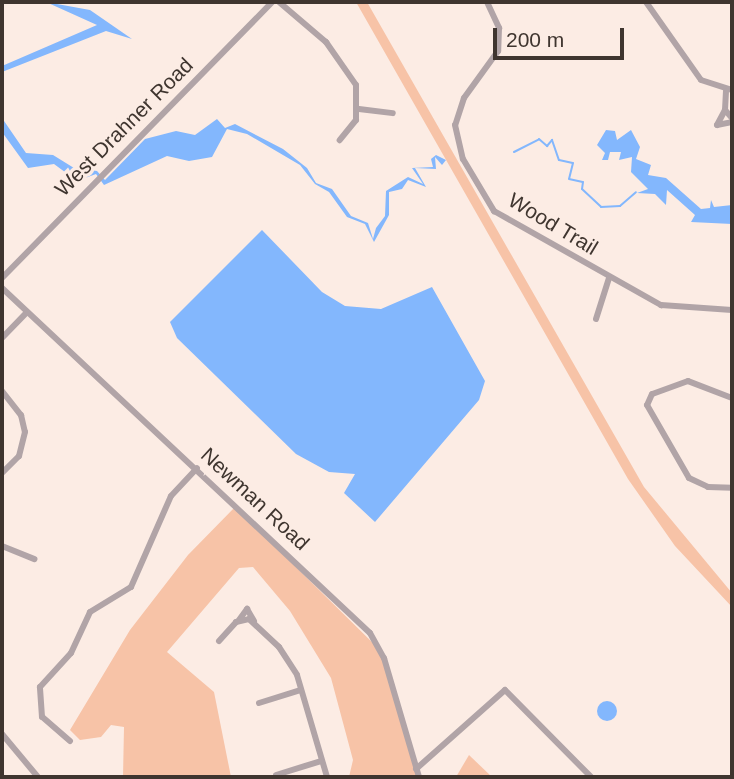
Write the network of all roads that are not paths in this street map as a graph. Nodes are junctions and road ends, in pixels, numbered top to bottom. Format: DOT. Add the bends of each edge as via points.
graph roads {
  1 [pos="272,2"];
  2 [pos="279,2"];
  3 [pos="487,2"];
  4 [pos="646,2"];
  5 [pos="729,91"];
  6 [pos="359,109"];
  7 [pos="725,110"];
  8 [pos="393,113"];
  9 [pos="732,120"];
  10 [pos="340,140"];
  11 [pos="2,278"];
  12 [pos="608,278"];
  13 [pos="2,288"];
  14 [pos="732,310"];
  15 [pos="27,312"];
  16 [pos="596,319"];
  17 [pos="2,338"];
  18 [pos="2,391"];
  19 [pos="732,398"];
  20 [pos="197,468"];
  21 [pos="2,473"];
  22 [pos="732,488"];
  23 [pos="2,546"];
  24 [pos="36,559"];
  25 [pos="219,641"];
  26 [pos="301,690"];
  27 [pos="259,703"];
  28 [pos="2,734"];
  29 [pos="8,740"];
  30 [pos="70,741"];
  31 [pos="2,747"];
  32 [pos="321,761"];
  33 [pos="416,769"];
  34 [pos="276,775"];
  35 [pos="38,777"];
  36 [pos="327,777"];
  37 [pos="419,777"];
  38 [pos="591,777"];
  1 -- 11 [label="street, West Drahner Road"];
  2 -- 6 [label="street" via="350,71"];
  3 -- 12 [label="street, Wood Trail" via="499,28 498,51 458,111 463,159 499,216"];
  4 -- 5 [label="street" via="696,74"];
  5 -- 7 [label="street"];
  6 -- 8 [label="street"];
  6 -- 10 [label="street"];
  7 -- 9 [label="street"];
  7 -- 9 [label="street" via="717,125"];
  12 -- 14 [label="street, Wood Trail" via="672,308"];
  12 -- 16 [label="street"];
  13 -- 15 [label="street, Newman Road"];
  15 -- 17 [label="street"];
  15 -- 20 [label="street, Newman Road"];
  18 -- 21 [label="street" via="21,415 25,432 19,456"];
  19 -- 22 [label="street" via="688,381 659,390 647,405 689,478 708,487"];
  20 -- 30 [label="street" via="171,496 131,587 90,612 71,653 40,687 42,717"];
  20 -- 33 [label="street, Newman Road" via="370,633 384,658"];
  23 -- 24 [label="street"];
  25 -- 26 [label="street" via="239,620 254,621 286,657"];
  26 -- 27 [label="street"];
  26 -- 32 [label="street"];
  28 -- 29 [label="street"];
  29 -- 31 [label="street"];
  29 -- 35 [label="street"];
  32 -- 34 [label="street"];
  32 -- 36 [label="street"];
  33 -- 37 [label="street, Newman Road"];
  33 -- 38 [label="street" via="505,690"];
}
